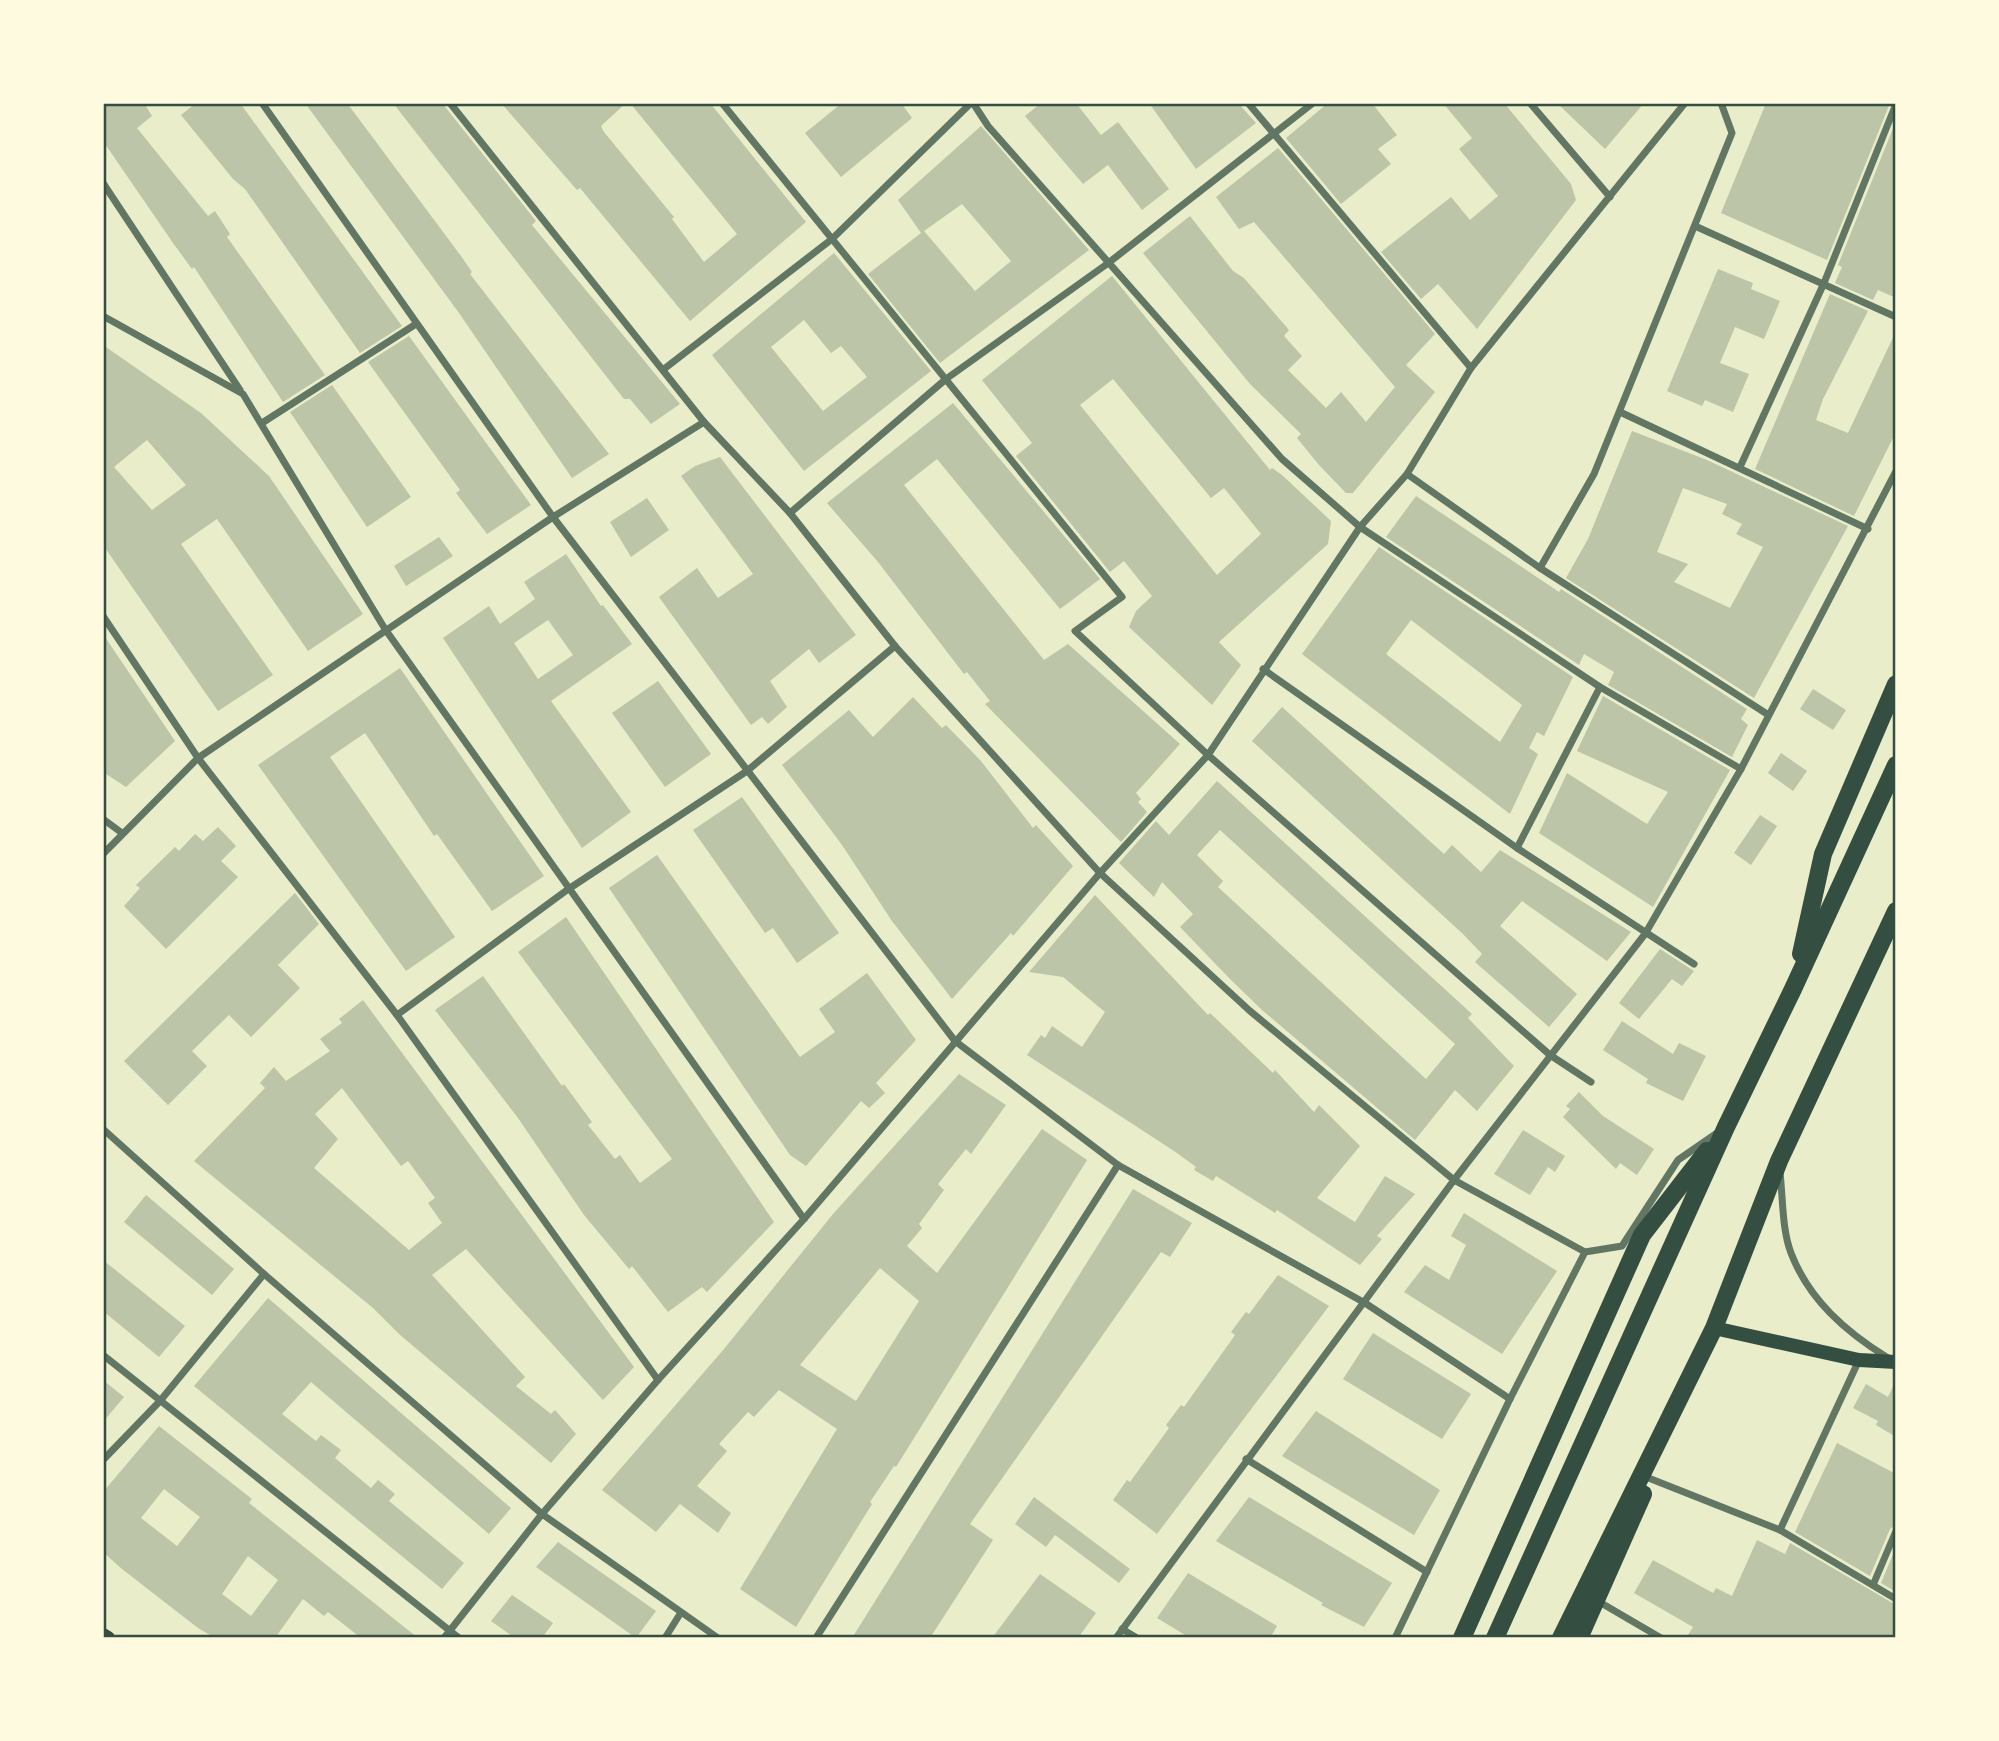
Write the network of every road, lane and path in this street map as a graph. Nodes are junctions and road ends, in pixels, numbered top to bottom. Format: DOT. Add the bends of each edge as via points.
graph roads {
  1 [pos="262,103"];
  2 [pos="450,103"];
  3 [pos="722,103"];
  4 [pos="972,103"];
  5 [pos="1248,103"];
  6 [pos="1312,103"];
  7 [pos="1530,103"];
  8 [pos="1685,103"];
  9 [pos="1721,103"];
  10 [pos="1896,104"];
  11 [pos="1274,133"];
  12 [pos="103,183"];
  13 [pos="1610,197"];
  14 [pos="1695,226"];
  15 [pos="832,239"];
  16 [pos="1107,264"];
  17 [pos="1824,283"];
  18 [pos="103,316"];
  19 [pos="1896,317"];
  20 [pos="416,324"];
  21 [pos="1471,368"];
  22 [pos="664,369"];
  23 [pos="946,379"];
  24 [pos="243,394"];
  25 [pos="1619,412"];
  26 [pos="704,422"];
  27 [pos="262,423"];
  28 [pos="1740,467"];
  29 [pos="1896,471"];
  30 [pos="1407,474"];
  31 [pos="790,513"];
  32 [pos="553,517"];
  33 [pos="1360,527"];
  34 [pos="1868,528"];
  35 [pos="1540,568"];
  36 [pos="103,616"];
  37 [pos="385,629"];
  38 [pos="895,646"];
  39 [pos="1263,669"];
  40 [pos="1896,684"];
  41 [pos="1600,687"];
  42 [pos="1767,714"];
  43 [pos="1208,755"];
  44 [pos="198,758"];
  45 [pos="1896,765"];
  46 [pos="1741,769"];
  47 [pos="747,771"];
  48 [pos="103,819"];
  49 [pos="122,833"];
  50 [pos="1517,848"];
  51 [pos="103,854"];
  52 [pos="1100,873"];
  53 [pos="567,890"];
  54 [pos="1896,911"];
  55 [pos="1645,934"];
  56 [pos="1694,964"];
  57 [pos="1793,989"];
  58 [pos="397,1015"];
  59 [pos="955,1041"];
  60 [pos="1550,1055"];
  61 [pos="1591,1083"];
  62 [pos="1726,1126"];
  63 [pos="103,1129"];
  64 [pos="1779,1161"];
  65 [pos="1118,1165"];
  66 [pos="1454,1180"];
  67 [pos="804,1219"];
  68 [pos="1585,1252"];
  69 [pos="264,1274"];
  70 [pos="1365,1303"];
  71 [pos="1714,1328"];
  72 [pos="103,1355"];
  73 [pos="1859,1360"];
  74 [pos="1895,1362"];
  75 [pos="658,1380"];
  76 [pos="1510,1399"];
  77 [pos="160,1401"];
  78 [pos="1246,1459"];
  79 [pos="103,1460"];
  80 [pos="1647,1477"];
  81 [pos="542,1514"];
  82 [pos="1780,1530"];
  83 [pos="1896,1531"];
  84 [pos="1427,1572"];
  85 [pos="1872,1585"];
  86 [pos="1896,1599"];
  87 [pos="1596,1601"];
  88 [pos="680,1614"];
  89 [pos="1122,1629"];
  90 [pos="450,1631"];
  91 [pos="103,1635"];
  92 [pos="108,1638"];
  93 [pos="444,1638"];
  94 [pos="459,1638"];
  95 [pos="665,1638"];
  96 [pos="718,1638"];
  97 [pos="816,1638"];
  98 [pos="1116,1638"];
  99 [pos="1137,1638"];
  100 [pos="1395,1638"];
  101 [pos="1462,1638"];
  102 [pos="1495,1638"];
  103 [pos="1561,1638"];
  104 [pos="1579,1638"];
  105 [pos="1661,1638"];
  1 -- 20 [label="street"];
  2 -- 22 [label="street"];
  3 -- 15 [label="street"];
  4 -- 15 [label="street"];
  4 -- 16 [label="street"];
  5 -- 11 [label="street"];
  6 -- 11 [label="street"];
  7 -- 13 [label="street"];
  8 -- 13 [label="street"];
  9 -- 14 [label="street" via="1732,133"];
  10 -- 17 [label="street"];
  11 -- 16 [label="street"];
  11 -- 21 [label="street"];
  12 -- 24 [label="street"];
  13 -- 21 [label="street"];
  14 -- 17 [label="street"];
  14 -- 25 [label="street"];
  15 -- 22 [label="street"];
  15 -- 23 [label="street"];
  16 -- 23 [label="street"];
  16 -- 33 [label="street" via="1282,459"];
  17 -- 19 [label="street"];
  17 -- 28 [label="street"];
  18 -- 24 [label="street"];
  20 -- 27 [label="street"];
  20 -- 32 [label="street"];
  21 -- 30 [label="street"];
  22 -- 26 [label="street"];
  23 -- 31 [label="street"];
  23 -- 43 [label="street" via="1122,597 1075,631"];
  24 -- 27 [label="street"];
  25 -- 28 [label="street"];
  25 -- 35 [label="street" via="1594,474"];
  26 -- 31 [label="street"];
  26 -- 32 [label="street"];
  27 -- 37 [label="street"];
  28 -- 34 [label="street"];
  29 -- 34 [label="street"];
  30 -- 33 [label="street"];
  30 -- 35 [label="street"];
  31 -- 38 [label="street"];
  32 -- 37 [label="street"];
  32 -- 47 [label="street"];
  33 -- 39 [label="street"];
  33 -- 41 [label="street"];
  34 -- 42 [label="street"];
  35 -- 42 [label="street"];
  36 -- 44 [label="street"];
  37 -- 44 [label="street"];
  37 -- 53 [label="street"];
  38 -- 47 [label="street"];
  38 -- 52 [label="street"];
  39 -- 43 [label="street"];
  39 -- 50 [label="street"];
  40 -- 57 [label="highway" via="1823,854"];
  41 -- 46 [label="street"];
  41 -- 50 [label="street"];
  42 -- 46 [label="street"];
  43 -- 52 [label="street"];
  43 -- 60 [label="street"];
  44 -- 49 [label="street"];
  44 -- 58 [label="street"];
  45 -- 57 [label="highway"];
  46 -- 55 [label="street"];
  47 -- 53 [label="street"];
  47 -- 59 [label="street"];
  48 -- 49 [label="street"];
  49 -- 51 [label="street"];
  50 -- 55 [label="street"];
  52 -- 59 [label="street"];
  52 -- 66 [label="street" via="1250,1011"];
  53 -- 58 [label="street"];
  53 -- 67 [label="street"];
  54 -- 64 [label="highway"];
  55 -- 56 [label="street"];
  55 -- 60 [label="street"];
  57 -- 62 [label="highway"];
  58 -- 75 [label="street"];
  59 -- 65 [label="street"];
  59 -- 67 [label="street"];
  60 -- 61 [label="street"];
  60 -- 66 [label="street"];
  62 -- 68 [label="street" via="1678,1160 1622,1246"];
  62 -- 101 [label="highway" via="1642,1236"];
  62 -- 102 [label="highway"];
  63 -- 69 [label="street"];
  64 -- 71 [label="highway"];
  64 -- 74 [label="street" via="1791,1251 1813,1294 1852,1335"];
  65 -- 70 [label="street"];
  65 -- 97 [label="street"];
  66 -- 68 [label="street"];
  66 -- 70 [label="street"];
  67 -- 75 [label="street"];
  68 -- 76 [label="street"];
  69 -- 77 [label="street"];
  69 -- 81 [label="street"];
  70 -- 76 [label="street"];
  70 -- 78 [label="street"];
  71 -- 73 [label="main road"];
  71 -- 80 [label="highway"];
  71 -- 103 [label="highway"];
  72 -- 77 [label="street"];
  73 -- 74 [label="main road"];
  73 -- 82 [label="street"];
  75 -- 81 [label="street"];
  76 -- 84 [label="street"];
  77 -- 79 [label="street"];
  77 -- 90 [label="street"];
  78 -- 84 [label="street"];
  78 -- 89 [label="street"];
  80 -- 82 [label="street"];
  80 -- 87 [label="highway" via="1642,1501"];
  81 -- 88 [label="street"];
  81 -- 90 [label="street"];
  82 -- 85 [label="street"];
  83 -- 85 [label="street"];
  84 -- 100 [label="street"];
  85 -- 86 [label="street"];
  87 -- 104 [label="highway"];
  87 -- 105 [label="street"];
  88 -- 95 [label="street"];
  88 -- 96 [label="street"];
  89 -- 98 [label="street"];
  89 -- 99 [label="street"];
  90 -- 93 [label="street"];
  90 -- 94 [label="street"];
  91 -- 92 [label="main road"];
}
